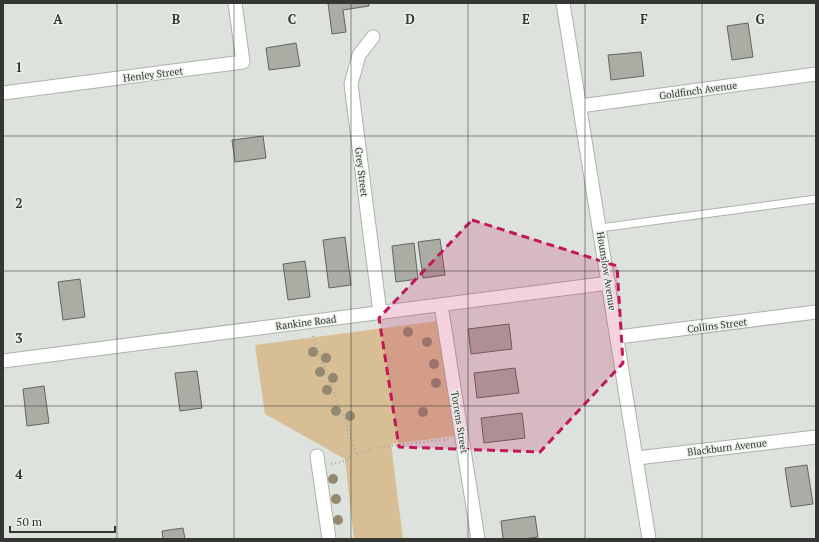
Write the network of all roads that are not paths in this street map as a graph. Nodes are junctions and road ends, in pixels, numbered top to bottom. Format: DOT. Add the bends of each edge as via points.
graph roads {
  1 [pos="235,3"];
  2 [pos="563,3"];
  3 [pos="373,37"];
  4 [pos="816,74"];
  5 [pos="3,92"];
  6 [pos="580,106"];
  7 [pos="816,199"];
  8 [pos="600,228"];
  9 [pos="609,283"];
  10 [pos="442,305"];
  11 [pos="816,312"];
  12 [pos="380,313"];
  13 [pos="618,337"];
  14 [pos="3,361"];
  15 [pos="816,437"];
  16 [pos="637,458"];
  17 [pos="322,460"];
  18 [pos="329,539"];
  19 [pos="478,539"];
  20 [pos="649,539"];
  1 -- 5 [label="street, Henley Street" via="243,62"];
  2 -- 6 [label="street, Hounslow Avenue"];
  3 -- 12 [label="street, Grey Street" via="359,55 351,84"];
  4 -- 6 [label="street, Goldfinch Avenue"];
  6 -- 8 [label="street, Hounslow Avenue"];
  7 -- 8 [label="lane"];
  8 -- 9 [label="street, Hounslow Avenue"];
  9 -- 10 [label="street, Rankine Road"];
  9 -- 13 [label="street, Hounslow Avenue"];
  10 -- 12 [label="street, Rankine Road"];
  10 -- 19 [label="street, Torrens Street"];
  11 -- 13 [label="street, Collins Street"];
  12 -- 14 [label="street, Rankine Road"];
  13 -- 16 [label="street, Hounslow Avenue"];
  15 -- 16 [label="street, Blackburn Avenue"];
  16 -- 20 [label="street, Hounslow Avenue"];
  17 -- 18 [label="street"];
}
